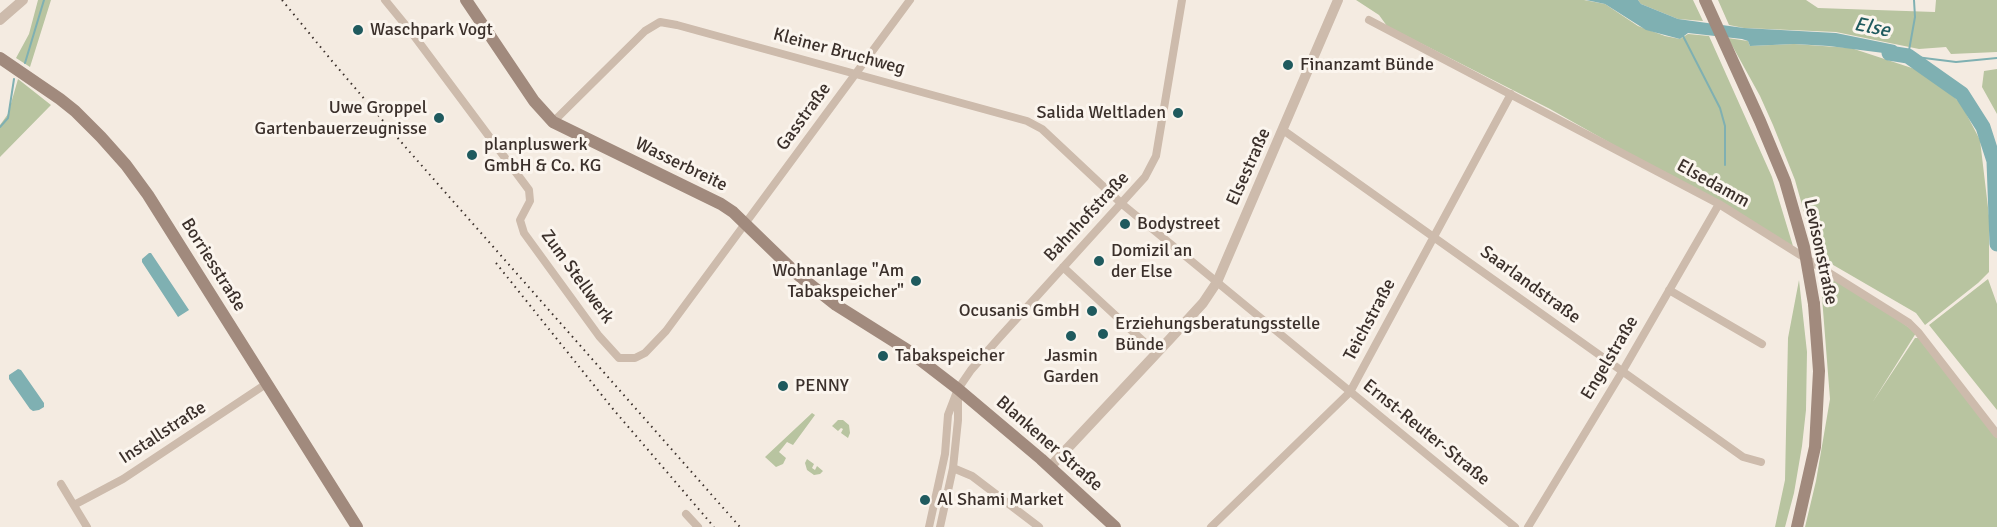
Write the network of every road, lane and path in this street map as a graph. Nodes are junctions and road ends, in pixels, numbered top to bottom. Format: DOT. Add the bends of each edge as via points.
graph roads {
  1 [pos="23,0"];
  2 [pos="385,0"];
  3 [pos="466,0"];
  4 [pos="910,0"];
  5 [pos="1182,0"];
  6 [pos="1338,0"];
  7 [pos="1705,0"];
  8 [pos="0,20"];
  9 [pos="1369,20"];
  10 [pos="0,58"];
  11 [pos="856,74"];
  12 [pos="1511,94"];
  13 [pos="553,122"];
  14 [pos="1283,130"];
  15 [pos="1122,204"];
  16 [pos="1719,204"];
  17 [pos="745,224"];
  18 [pos="1433,237"];
  19 [pos="1063,267"];
  20 [pos="1217,282"];
  21 [pos="1669,290"];
  22 [pos="1762,344"];
  23 [pos="1156,353"];
  24 [pos="1622,372"];
  25 [pos="267,384"];
  26 [pos="958,390"];
  27 [pos="1350,392"];
  28 [pos="1997,434"];
  29 [pos="1761,462"];
  30 [pos="1050,467"];
  31 [pos="953,468"];
  32 [pos="61,484"];
  33 [pos="74,505"];
  34 [pos="686,514"];
  35 [pos="87,527"];
  36 [pos="357,527"];
  37 [pos="698,527"];
  38 [pos="929,527"];
  39 [pos="940,527"];
  40 [pos="1040,527"];
  41 [pos="1115,527"];
  42 [pos="1211,527"];
  43 [pos="1515,527"];
  44 [pos="1528,527"];
  45 [pos="1797,527"];
  1 -- 8 [label="street"];
  2 -- 17 [label="street, Zum Stellwerk" via="529,190 530,201 520,227 619,358 645,353 660,339"];
  3 -- 13 [label="main road, Wasserbreite"];
  4 -- 11 [label="street, Gasstraße"];
  5 -- 15 [label="street, Bahnhofstraße" via="1156,156 1145,177"];
  6 -- 14 [label="street, Elsestraße"];
  7 -- 45 [label="main road, Levisonstraße, bridge" via="1785,181 1804,247 1814,304 1819,371 1815,447"];
  9 -- 12 [label="street, Elsedamm"];
  10 -- 25 [label="main road, Borriesstraße" via="68,105 126,165"];
  11 -- 13 [label="street, Kleiner Bruchweg" via="660,22 645,31"];
  11 -- 15 [label="street, Kleiner Bruchweg" via="1027,121 1042,129"];
  11 -- 17 [label="street, Gasstraße"];
  12 -- 16 [label="street, Elsedamm"];
  12 -- 18 [label="street, Teichstraße"];
  13 -- 17 [label="main road, Wasserbreite" via="721,204"];
  14 -- 18 [label="street, Saarlandstraße"];
  14 -- 20 [label="street, Elsestraße"];
  15 -- 19 [label="street, Bahnhofstraße"];
  15 -- 20 [label="street, Ernst-Reuter-Straße"];
  16 -- 21 [label="street, Engelstraße"];
  16 -- 28 [label="street, Elsedamm" via="1909,323"];
  17 -- 26 [label="main road, Wasserbreite" via="819,293 906,349"];
  18 -- 24 [label="street, Saarlandstraße"];
  18 -- 27 [label="street, Teichstraße"];
  19 -- 23 [label="street"];
  19 -- 26 [label="street, Bahnhofstraße" via="971,370"];
  20 -- 23 [label="street, Elsestraße" via="1203,303"];
  20 -- 27 [label="street, Ernst-Reuter-Straße"];
  21 -- 22 [label="street"];
  21 -- 24 [label="street, Engelstraße"];
  23 -- 30 [label="street, Elsestraße"];
  24 -- 29 [label="street, Saarlandstraße" via="1743,457"];
  24 -- 44 [label="street, Engelstraße"];
  25 -- 33 [label="street, Installstraße" via="123,479"];
  25 -- 36 [label="main road, Borriesstraße"];
  26 -- 30 [label="main road, Blankener Straße"];
  26 -- 31 [label="street"];
  26 -- 38 [label="street, Bahnhofstraße" via="948,415 945,454"];
  27 -- 42 [label="street, Teichstraße"];
  27 -- 43 [label="street, Ernst-Reuter-Straße"];
  30 -- 41 [label="main road, Blankener Straße"];
  31 -- 39 [label="street"];
  31 -- 40 [label="street" via="972,476"];
  32 -- 33 [label="street"];
  33 -- 35 [label="street"];
  34 -- 37 [label="street"];
}
